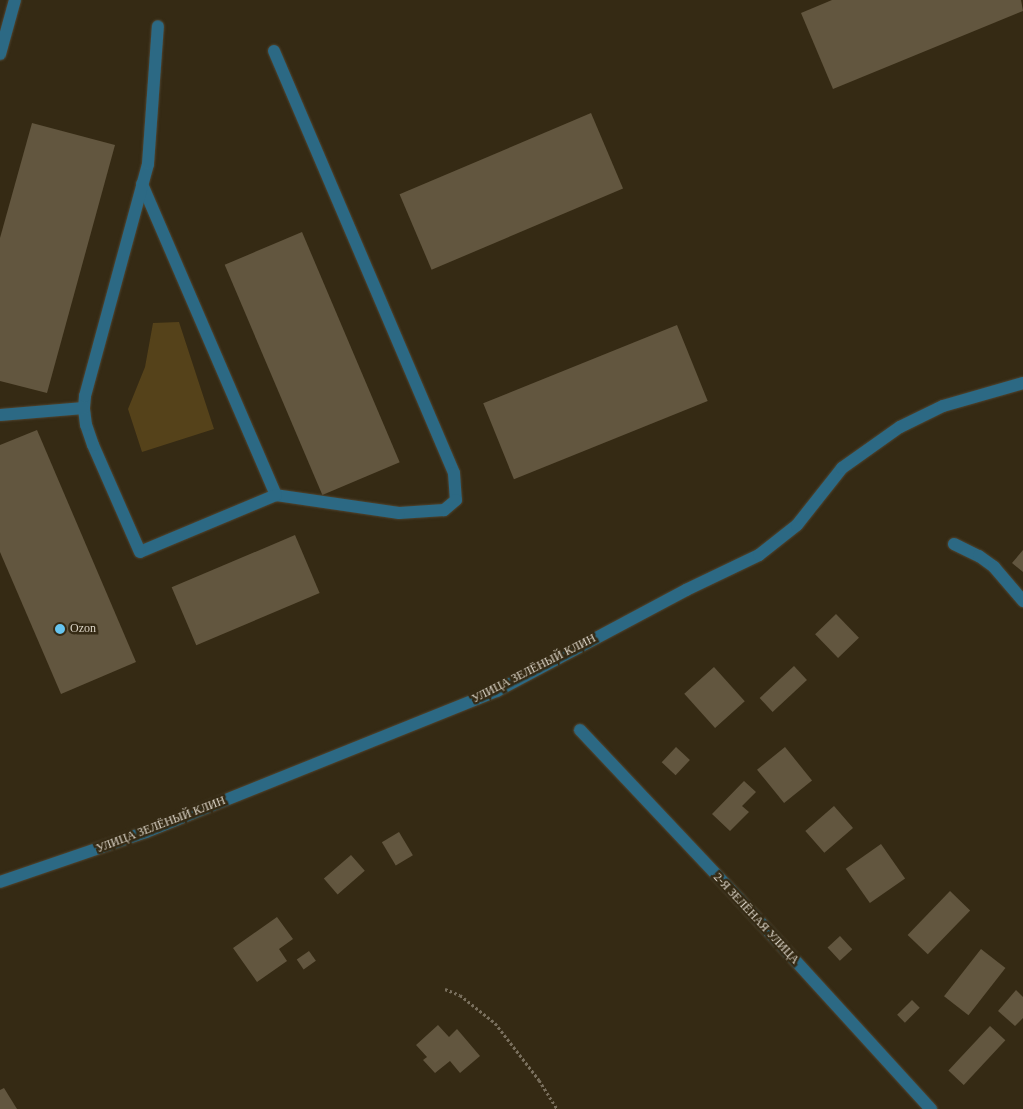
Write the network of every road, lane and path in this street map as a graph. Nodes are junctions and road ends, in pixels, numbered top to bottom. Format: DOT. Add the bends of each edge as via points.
graph roads {
  1 [pos="15,0"];
  2 [pos="158,26"];
  3 [pos="274,51"];
  4 [pos="0,54"];
  5 [pos="142,184"];
  6 [pos="1023,383"];
  7 [pos="84,408"];
  8 [pos="0,415"];
  9 [pos="276,495"];
  10 [pos="954,544"];
  11 [pos="1023,601"];
  12 [pos="580,730"];
  13 [pos="0,882"];
  14 [pos="445,989"];
  15 [pos="558,1109"];
  16 [pos="931,1109"];
  1 -- 4 [label="street"];
  2 -- 5 [label="street" via="150,151"];
  3 -- 9 [label="street" via="454,473 456,500 444,510 399,512"];
  5 -- 7 [label="street"];
  5 -- 9 [label="street"];
  6 -- 13 [label="street, УЛИЦА ЗЕЛЁНЫЙ КЛИН" via="943,406 900,427 842,468 797,525 759,555 686,590 497,691 146,832"];
  7 -- 8 [label="street"];
  7 -- 9 [label="street" via="93,445 140,552"];
  10 -- 11 [label="street" via="994,567"];
  12 -- 16 [label="street, 2-Я ЗЕЛЁНАЯ УЛИЦА"];
  14 -- 15 [label="path" via="460,995 495,1023"];
}
